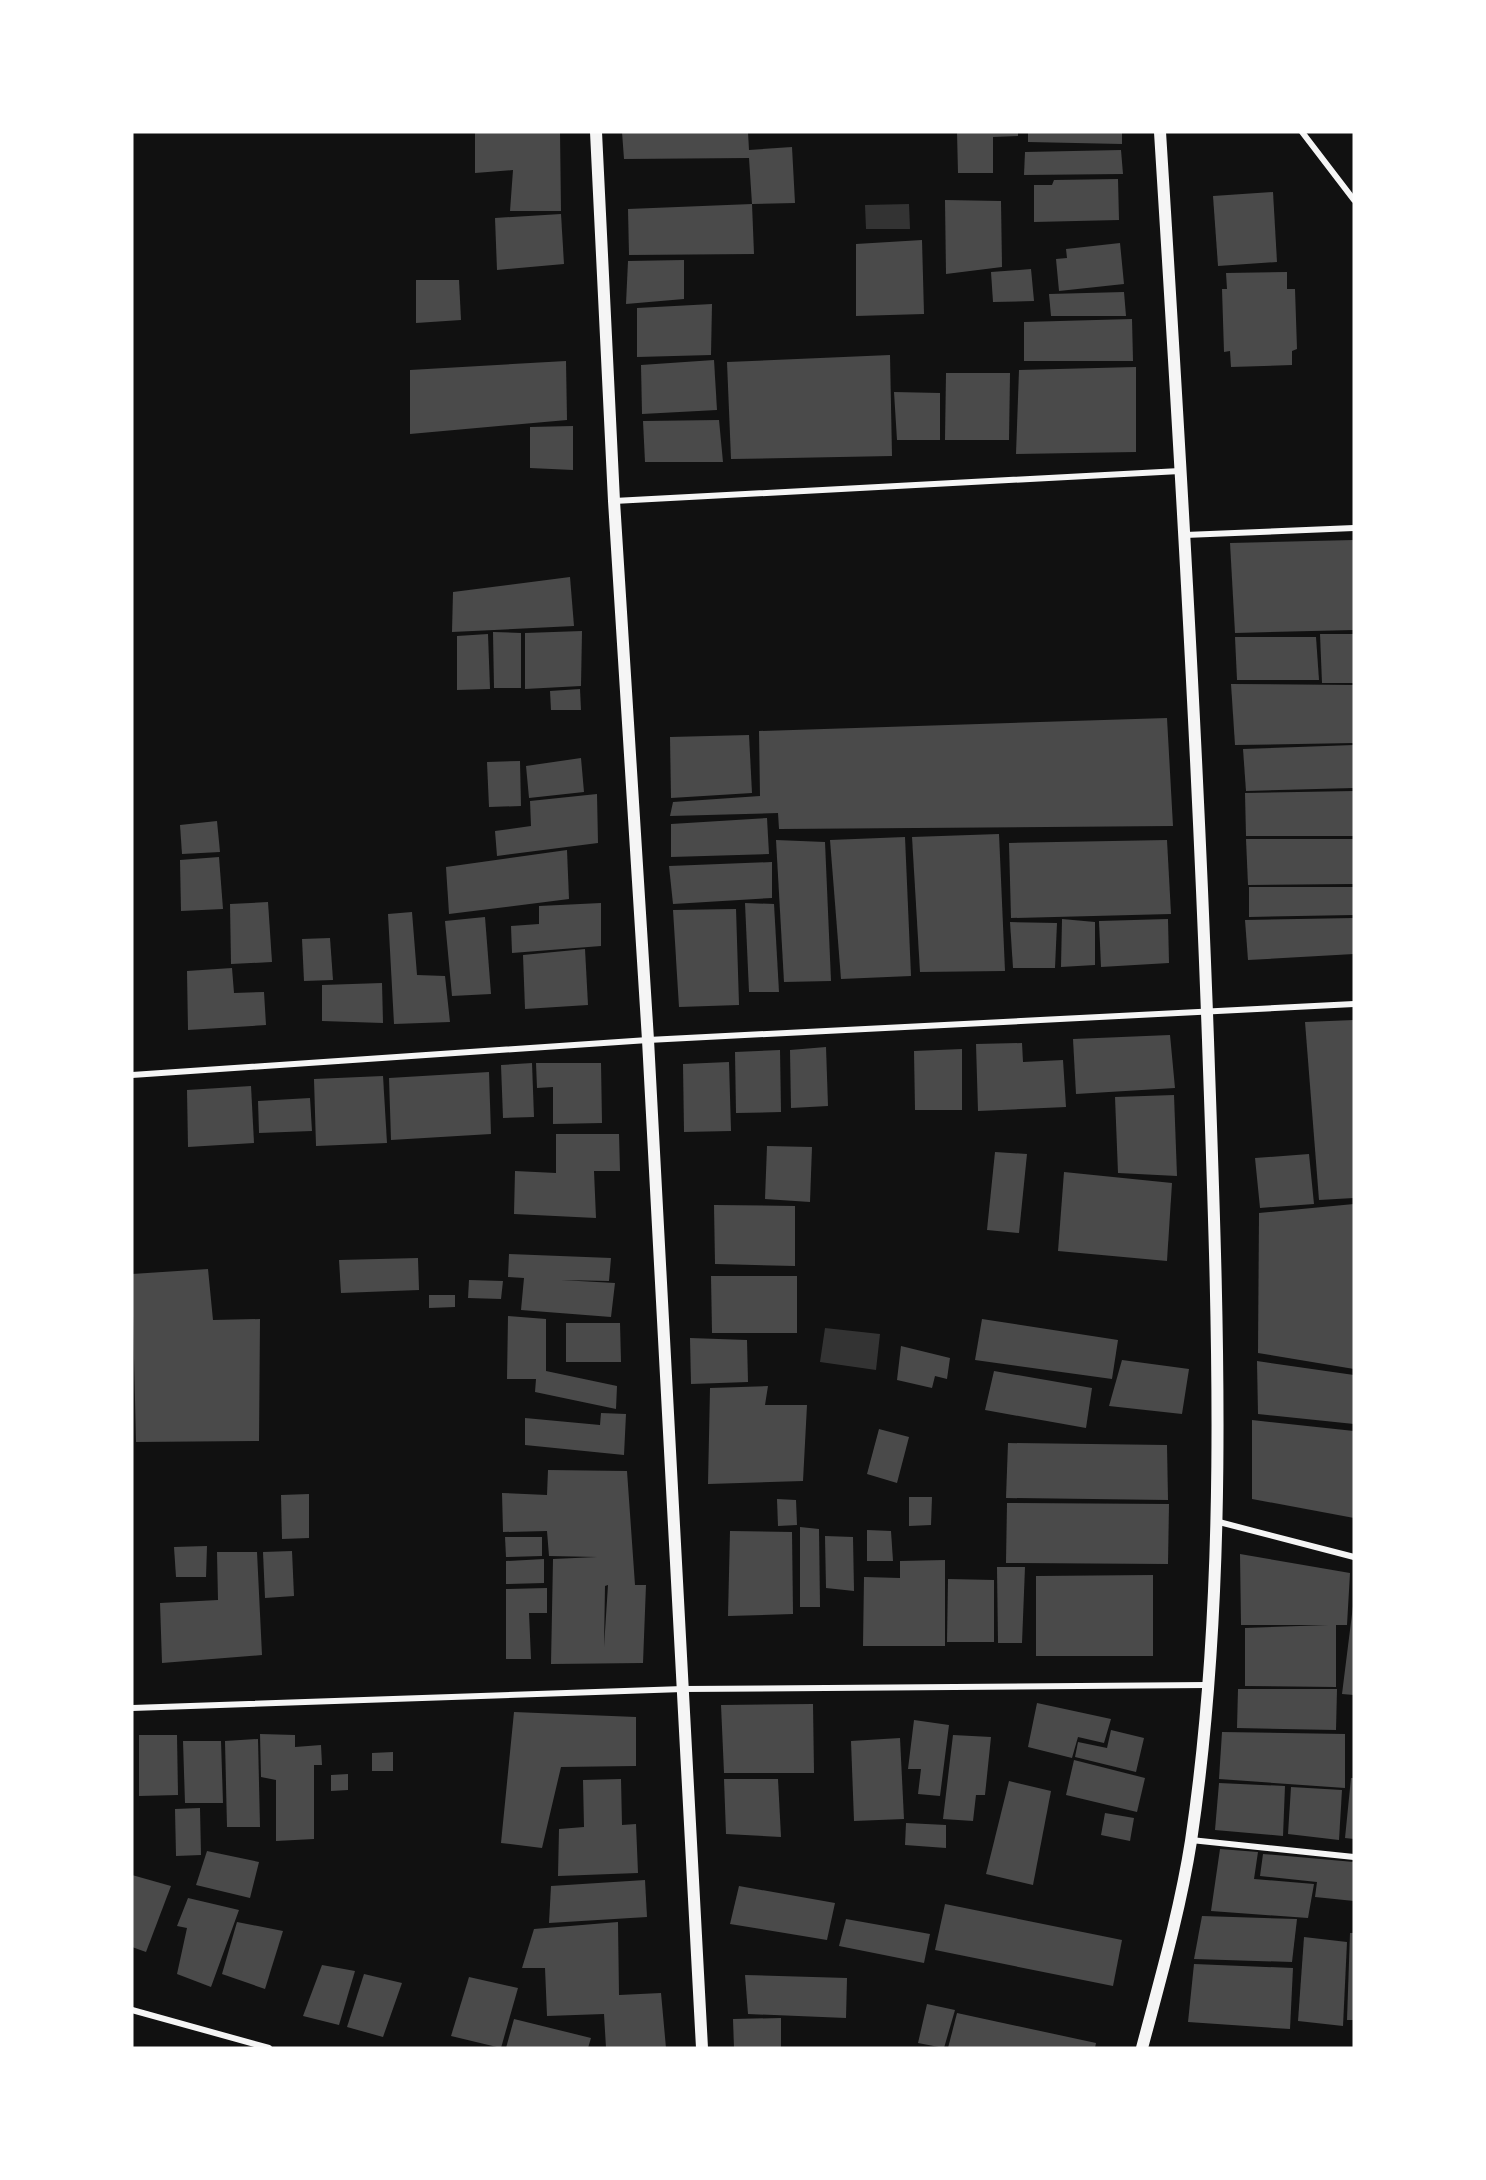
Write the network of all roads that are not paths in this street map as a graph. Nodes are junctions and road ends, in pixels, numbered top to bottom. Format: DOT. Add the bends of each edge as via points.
graph roads {
  1 [pos="596,132"];
  2 [pos="1160,132"];
  3 [pos="1302,132"];
  4 [pos="1354,200"];
  5 [pos="1181,471"];
  6 [pos="614,501"];
  7 [pos="1354,528"];
  8 [pos="1185,535"];
  9 [pos="1354,1004"];
  10 [pos="1207,1010"];
  11 [pos="648,1040"];
  12 [pos="132,1075"];
  13 [pos="1215,1521"];
  14 [pos="1354,1557"];
  15 [pos="1207,1685"];
  16 [pos="684,1689"];
  17 [pos="132,1708"];
  18 [pos="1191,1840"];
  19 [pos="1354,1857"];
  20 [pos="132,2010"];
  21 [pos="269,2048"];
  22 [pos="702,2048"];
  23 [pos="1142,2048"];
  24 [pos="1149,2048"];
  1 -- 6 [label="main road"];
  2 -- 5 [label="main road"];
  3 -- 4 [label="street"];
  5 -- 6 [label="street"];
  5 -- 8 [label="main road"];
  6 -- 11 [label="main road"];
  7 -- 8 [label="street"];
  8 -- 10 [label="main road"];
  9 -- 10 [label="street"];
  10 -- 11 [label="street"];
  10 -- 13 [label="main road" via="1217,1328"];
  11 -- 12 [label="street"];
  11 -- 16 [label="main road"];
  13 -- 14 [label="street"];
  13 -- 15 [label="main road"];
  15 -- 16 [label="street"];
  15 -- 18 [label="main road"];
  16 -- 17 [label="street"];
  16 -- 22 [label="main road"];
  18 -- 19 [label="street"];
  18 -- 23 [label="main road"];
  20 -- 21 [label="street"];
  23 -- 24 [label="street"];
}
